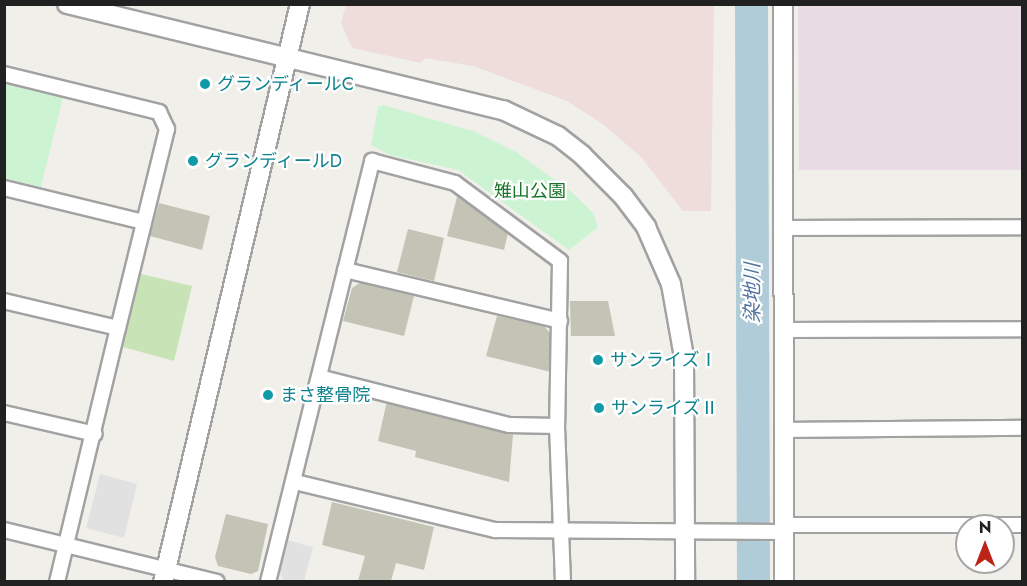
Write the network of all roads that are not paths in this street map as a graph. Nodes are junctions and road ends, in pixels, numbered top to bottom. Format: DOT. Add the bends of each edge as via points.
graph roads {
  1 [pos="67,4"];
  2 [pos="300,4"];
  3 [pos="783,4"];
  4 [pos="288,56"];
  5 [pos="4,74"];
  6 [pos="4,188"];
  7 [pos="143,222"];
  8 [pos="1023,227"];
  9 [pos="784,228"];
  10 [pos="345,270"];
  11 [pos="4,301"];
  12 [pos="560,321"];
  13 [pos="117,328"];
  14 [pos="1023,328"];
  15 [pos="786,330"];
  16 [pos="319,377"];
  17 [pos="4,413"];
  18 [pos="557,426"];
  19 [pos="1023,428"];
  20 [pos="785,430"];
  21 [pos="95,434"];
  22 [pos="295,482"];
  23 [pos="1023,525"];
  24 [pos="4,530"];
  25 [pos="778,530"];
  26 [pos="562,531"];
  27 [pos="685,532"];
  28 [pos="68,545"];
  29 [pos="164,576"];
  30 [pos="57,582"];
  31 [pos="217,582"];
  32 [pos="268,582"];
  33 [pos="562,582"];
  34 [pos="685,582"];
  35 [pos="784,582"];
  1 -- 4 [label="street"];
  2 -- 4 [label="street"];
  3 -- 9 [label="street"];
  4 -- 27 [label="street" via="518,116 558,136 624,196 661,257 672,284 680,326 684,357"];
  4 -- 29 [label="street"];
  5 -- 7 [label="street" via="163,116 168,129"];
  6 -- 7 [label="street"];
  7 -- 13 [label="street"];
  8 -- 9 [label="street"];
  9 -- 15 [label="street"];
  10 -- 12 [label="street"];
  10 -- 12 [label="street" via="372,161 455,183 560,261"];
  10 -- 16 [label="street"];
  11 -- 13 [label="street"];
  12 -- 18 [label="street"];
  13 -- 21 [label="street"];
  14 -- 15 [label="street"];
  15 -- 20 [label="street"];
  16 -- 18 [label="street" via="509,425"];
  16 -- 22 [label="street"];
  17 -- 21 [label="street"];
  18 -- 26 [label="street"];
  19 -- 20 [label="street"];
  20 -- 25 [label="street"];
  21 -- 28 [label="street"];
  22 -- 26 [label="street" via="489,529"];
  22 -- 32 [label="street"];
  23 -- 25 [label="street"];
  24 -- 28 [label="street"];
  25 -- 27 [label="street"];
  25 -- 35 [label="street"];
  26 -- 27 [label="street"];
  26 -- 33 [label="street"];
  27 -- 34 [label="street"];
  28 -- 29 [label="street"];
  28 -- 30 [label="street"];
  29 -- 31 [label="street"];
}
